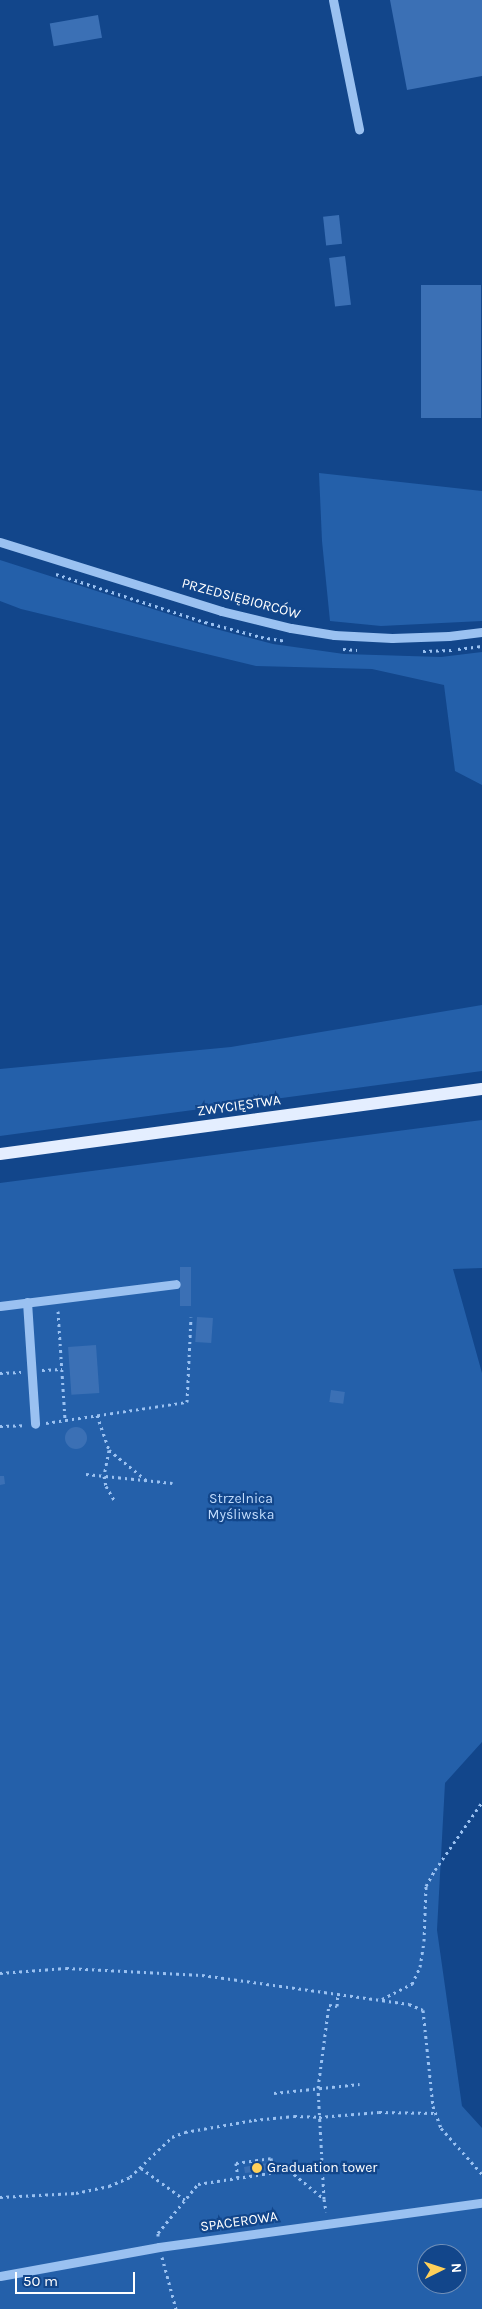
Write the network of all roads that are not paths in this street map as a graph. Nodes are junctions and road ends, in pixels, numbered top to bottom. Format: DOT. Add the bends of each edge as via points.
graph roads {
  1 [pos="333,0"];
  2 [pos="359,129"];
  3 [pos="0,542"];
  4 [pos="482,632"];
  5 [pos="482,1088"];
  6 [pos="0,1154"];
  7 [pos="176,1284"];
  8 [pos="27,1302"];
  9 [pos="0,1306"];
  10 [pos="35,1424"];
  11 [pos="482,2203"];
  12 [pos="0,2276"];
  1 -- 2 [label="street"];
  3 -- 4 [label="street, PRZEDSIĘBIORCÓW" via="221,611 291,628 392,638"];
  5 -- 6 [label="main road, ZWYCIĘSTWA"];
  7 -- 8 [label="street"];
  8 -- 9 [label="street"];
  8 -- 10 [label="street"];
  11 -- 12 [label="street, SPACEROWA" via="159,2247"];
}
